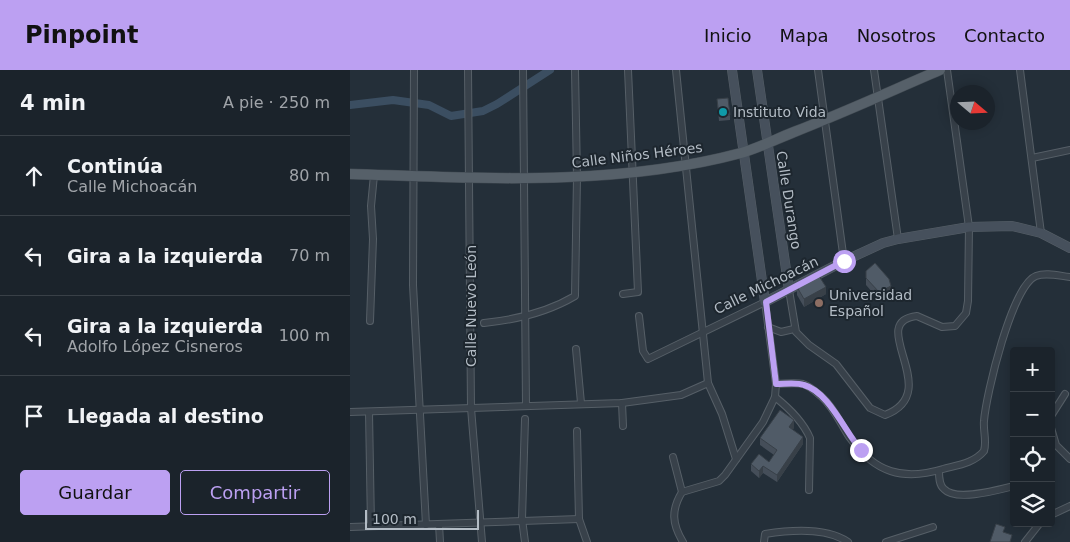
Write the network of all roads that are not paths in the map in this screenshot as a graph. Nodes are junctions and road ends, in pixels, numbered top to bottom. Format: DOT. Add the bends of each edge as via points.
graph roads {
  1 [pos="414,70"];
  2 [pos="468,70"];
  3 [pos="523,70"];
  4 [pos="575,70"];
  5 [pos="628,70"];
  6 [pos="676,70"];
  7 [pos="732,70"];
  8 [pos="757,70"];
  9 [pos="818,70"];
  10 [pos="874,70"];
  11 [pos="940,70"];
  12 [pos="946,70"];
  13 [pos="1020,70"];
  14 [pos="878,97"];
  15 [pos="825,120"];
  16 [pos="766,143"];
  17 [pos="1070,150"];
  18 [pos="743,152"];
  19 [pos="1032,158"];
  20 [pos="685,165"];
  21 [pos="633,172"];
  22 [pos="350,174"];
  23 [pos="374,175"];
  24 [pos="413,176"];
  25 [pos="577,177"];
  26 [pos="470,178"];
  27 [pos="523,179"];
  28 [pos="969,227"];
  29 [pos="1040,233"];
  30 [pos="898,239"];
  31 [pos="1070,248"];
  32 [pos="844,261"];
  33 [pos="1070,277"];
  34 [pos="789,290"];
  35 [pos="622,294"];
  36 [pos="766,302"];
  37 [pos="527,314"];
  38 [pos="639,316"];
  39 [pos="370,321"];
  40 [pos="484,323"];
  41 [pos="768,327"];
  42 [pos="703,331"];
  43 [pos="795,331"];
  44 [pos="576,349"];
  45 [pos="708,383"];
  46 [pos="776,384"];
  47 [pos="1065,394"];
  48 [pos="775,397"];
  49 [pos="581,403"];
  50 [pos="622,403"];
  51 [pos="526,406"];
  52 [pos="472,408"];
  53 [pos="1055,410"];
  54 [pos="420,411"];
  55 [pos="350,412"];
  56 [pos="369,412"];
  57 [pos="525,419"];
  58 [pos="623,426"];
  59 [pos="577,431"];
  60 [pos="1055,448"];
  61 [pos="673,457"];
  62 [pos="736,459"];
  63 [pos="1070,459"];
  64 [pos="939,471"];
  65 [pos="1010,487"];
  66 [pos="809,490"];
  67 [pos="682,492"];
  68 [pos="1070,506"];
  69 [pos="1055,513"];
  70 [pos="522,519"];
  71 [pos="579,519"];
  72 [pos="479,522"];
  73 [pos="439,524"];
  74 [pos="426,525"];
  75 [pos="371,526"];
  76 [pos="350,527"];
  77 [pos="933,527"];
  78 [pos="1037,527"];
  79 [pos="440,542"];
  80 [pos="482,542"];
  81 [pos="525,542"];
  82 [pos="587,542"];
  83 [pos="683,542"];
  84 [pos="764,542"];
  85 [pos="848,542"];
  86 [pos="886,542"];
  87 [pos="1025,542"];
  1 -- 24 [label="street"];
  2 -- 26 [label="street, Calle Nuevo León"];
  3 -- 27 [label="street"];
  4 -- 25 [label="street"];
  5 -- 21 [label="street"];
  6 -- 20 [label="street"];
  7 -- 18 [label="street"];
  8 -- 16 [label="street, Calle Durango"];
  9 -- 15 [label="street"];
  10 -- 14 [label="street"];
  11 -- 14 [label="main road, Calle Niños Héroes"];
  12 -- 28 [label="street"];
  13 -- 19 [label="street"];
  14 -- 15 [label="main road, Calle Niños Héroes"];
  14 -- 30 [label="street"];
  15 -- 16 [label="main road, Calle Niños Héroes"];
  15 -- 32 [label="street"];
  16 -- 18 [label="main road, Calle Niños Héroes"];
  16 -- 34 [label="street, Calle Durango"];
  17 -- 19 [label="street"];
  18 -- 20 [label="main road, Calle Niños Héroes"];
  18 -- 36 [label="street"];
  19 -- 29 [label="street"];
  20 -- 21 [label="main road, Calle Niños Héroes"];
  20 -- 42 [label="street"];
  21 -- 25 [label="main road, Calle Niños Héroes"];
  21 -- 35 [label="street" via="638,292"];
  22 -- 23 [label="main road, Calle Niños Héroes"];
  23 -- 24 [label="main road, Calle Niños Héroes"];
  23 -- 39 [label="street"];
  24 -- 26 [label="main road, Calle Niños Héroes"];
  24 -- 54 [label="street" via="413,285"];
  25 -- 27 [label="main road, Calle Niños Héroes"];
  25 -- 37 [label="street" via="575,296"];
  26 -- 27 [label="main road, Calle Niños Héroes"];
  26 -- 52 [label="street, Calle Nuevo León"];
  27 -- 37 [label="street"];
  28 -- 29 [label="street, Calle Michoacán" via="1012,226"];
  28 -- 30 [label="street, Calle Michoacán"];
  28 -- 43 [label="street" via="966,312 961,321 949,328 918,316 904,320 899,326 897,336 907,369 909,390 907,398 896,410 885,415 870,408 836,364"];
  29 -- 31 [label="street, Calle Michoacán"];
  30 -- 32 [label="street, Calle Michoacán"];
  32 -- 34 [label="street, Calle Michoacán"];
  33 -- 64 [label="street" via="1037,275 1030,279 1020,294 996,359 984,421 984,451 974,460"];
  34 -- 36 [label="street, Calle Michoacán"];
  34 -- 43 [label="street"];
  36 -- 41 [label="street"];
  36 -- 42 [label="street, Calle Michoacán"];
  37 -- 40 [label="street"];
  37 -- 51 [label="street"];
  38 -- 42 [label="street, Calle Michoacán" via="643,351 648,359"];
  41 -- 43 [label="street" via="781,332"];
  41 -- 46 [label="street"];
  42 -- 45 [label="street"];
  44 -- 49 [label="street"];
  45 -- 50 [label="street" via="680,395"];
  45 -- 62 [label="street"];
  46 -- 48 [label="street"];
  46 -- 64 [label="street" via="804,384 812,389 835,412 850,438 884,469 910,476"];
  47 -- 53 [label="street"];
  48 -- 62 [label="street" via="763,422"];
  48 -- 66 [label="street" via="793,413 810,438"];
  49 -- 50 [label="street"];
  49 -- 51 [label="street"];
  50 -- 58 [label="street"];
  51 -- 52 [label="street"];
  52 -- 54 [label="street"];
  52 -- 72 [label="street, Calle Nuevo León"];
  54 -- 56 [label="street"];
  54 -- 74 [label="street"];
  55 -- 56 [label="street"];
  56 -- 75 [label="street"];
  57 -- 70 [label="street"];
  59 -- 71 [label="street"];
  60 -- 63 [label="street"];
  61 -- 67 [label="street"];
  62 -- 67 [label="street" via="719,481"];
  64 -- 65 [label="street" via="942,488 956,494 985,493"];
  67 -- 83 [label="street" via="674,507 675,528"];
  68 -- 69 [label="street"];
  70 -- 71 [label="street"];
  70 -- 72 [label="street"];
  70 -- 81 [label="street"];
  71 -- 82 [label="street"];
  72 -- 73 [label="street"];
  72 -- 80 [label="street, Calle Nuevo León"];
  73 -- 74 [label="street"];
  73 -- 79 [label="street"];
  74 -- 75 [label="street"];
  75 -- 76 [label="street"];
  77 -- 86 [label="street"];
  78 -- 87 [label="street"];
  84 -- 85 [label="street" via="765,534 791,530 840,537"];
}
